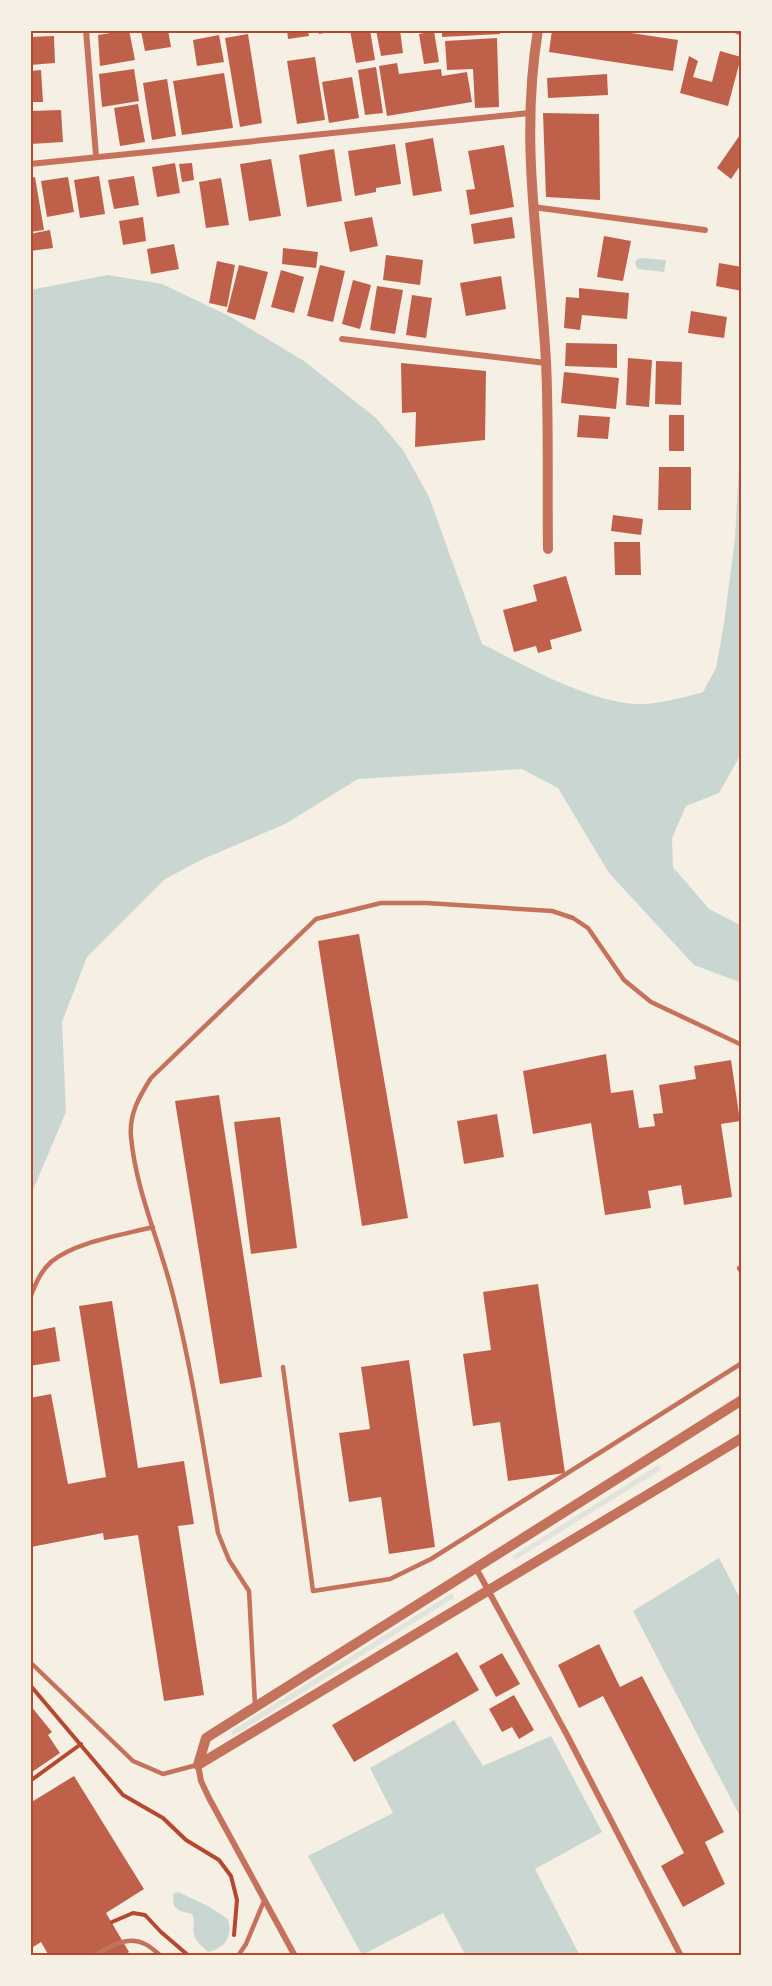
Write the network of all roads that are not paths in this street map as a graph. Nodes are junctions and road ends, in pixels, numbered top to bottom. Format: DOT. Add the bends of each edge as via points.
graph roads {
  1 [pos="86,30"];
  2 [pos="538,30"];
  3 [pos="735,30"];
  4 [pos="742,33"];
  5 [pos="529,113"];
  6 [pos="96,156"];
  7 [pos="30,164"];
  8 [pos="532,206"];
  9 [pos="705,230"];
  10 [pos="342,339"];
  11 [pos="546,363"];
  12 [pos="548,549"];
  13 [pos="742,1045"];
  14 [pos="153,1227"];
  15 [pos="742,1266"];
  16 [pos="742,1273"];
  17 [pos="30,1298"];
  18 [pos="742,1363"];
  19 [pos="283,1367"];
  20 [pos="742,1400"];
  21 [pos="742,1438"];
  22 [pos="476,1568"];
  23 [pos="488,1590"];
  24 [pos="30,1662"];
  25 [pos="256,1706"];
  26 [pos="198,1765"];
  27 [pos="264,1901"];
  28 [pos="94,1956"];
  29 [pos="160,1956"];
  30 [pos="238,1956"];
  31 [pos="295,1956"];
  32 [pos="681,1956"];
  1 -- 6 [label="street"];
  2 -- 5 [label="street"];
  3 -- 4 [label="street"];
  5 -- 6 [label="street"];
  5 -- 8 [label="street"];
  6 -- 7 [label="street"];
  8 -- 9 [label="street"];
  8 -- 11 [label="street"];
  10 -- 11 [label="street"];
  11 -- 12 [label="street"];
  13 -- 14 [label="lane" via="651,1002 624,980 588,928 552,910 381,903 316,919 151,1078 135,1103 131,1135"];
  14 -- 17 [label="lane" via="69,1250 50,1263"];
  14 -- 25 [label="lane" via="185,1344 218,1533 229,1560 249,1591"];
  15 -- 16 [label="lane"];
  18 -- 19 [label="lane" via="431,1559 390,1579 313,1591"];
  20 -- 22 [label="street"];
  21 -- 23 [label="street"];
  22 -- 23 [label="street"];
  22 -- 25 [label="street"];
  23 -- 26 [label="street"];
  23 -- 32 [label="street"];
  24 -- 26 [label="lane" via="133,1761 163,1774"];
  25 -- 26 [label="street" via="206,1737"];
  26 -- 27 [label="street" via="208,1798"];
  27 -- 30 [label="lane"];
  27 -- 31 [label="street"];
  28 -- 29 [label="lane" via="131,1940 145,1944"];
}
